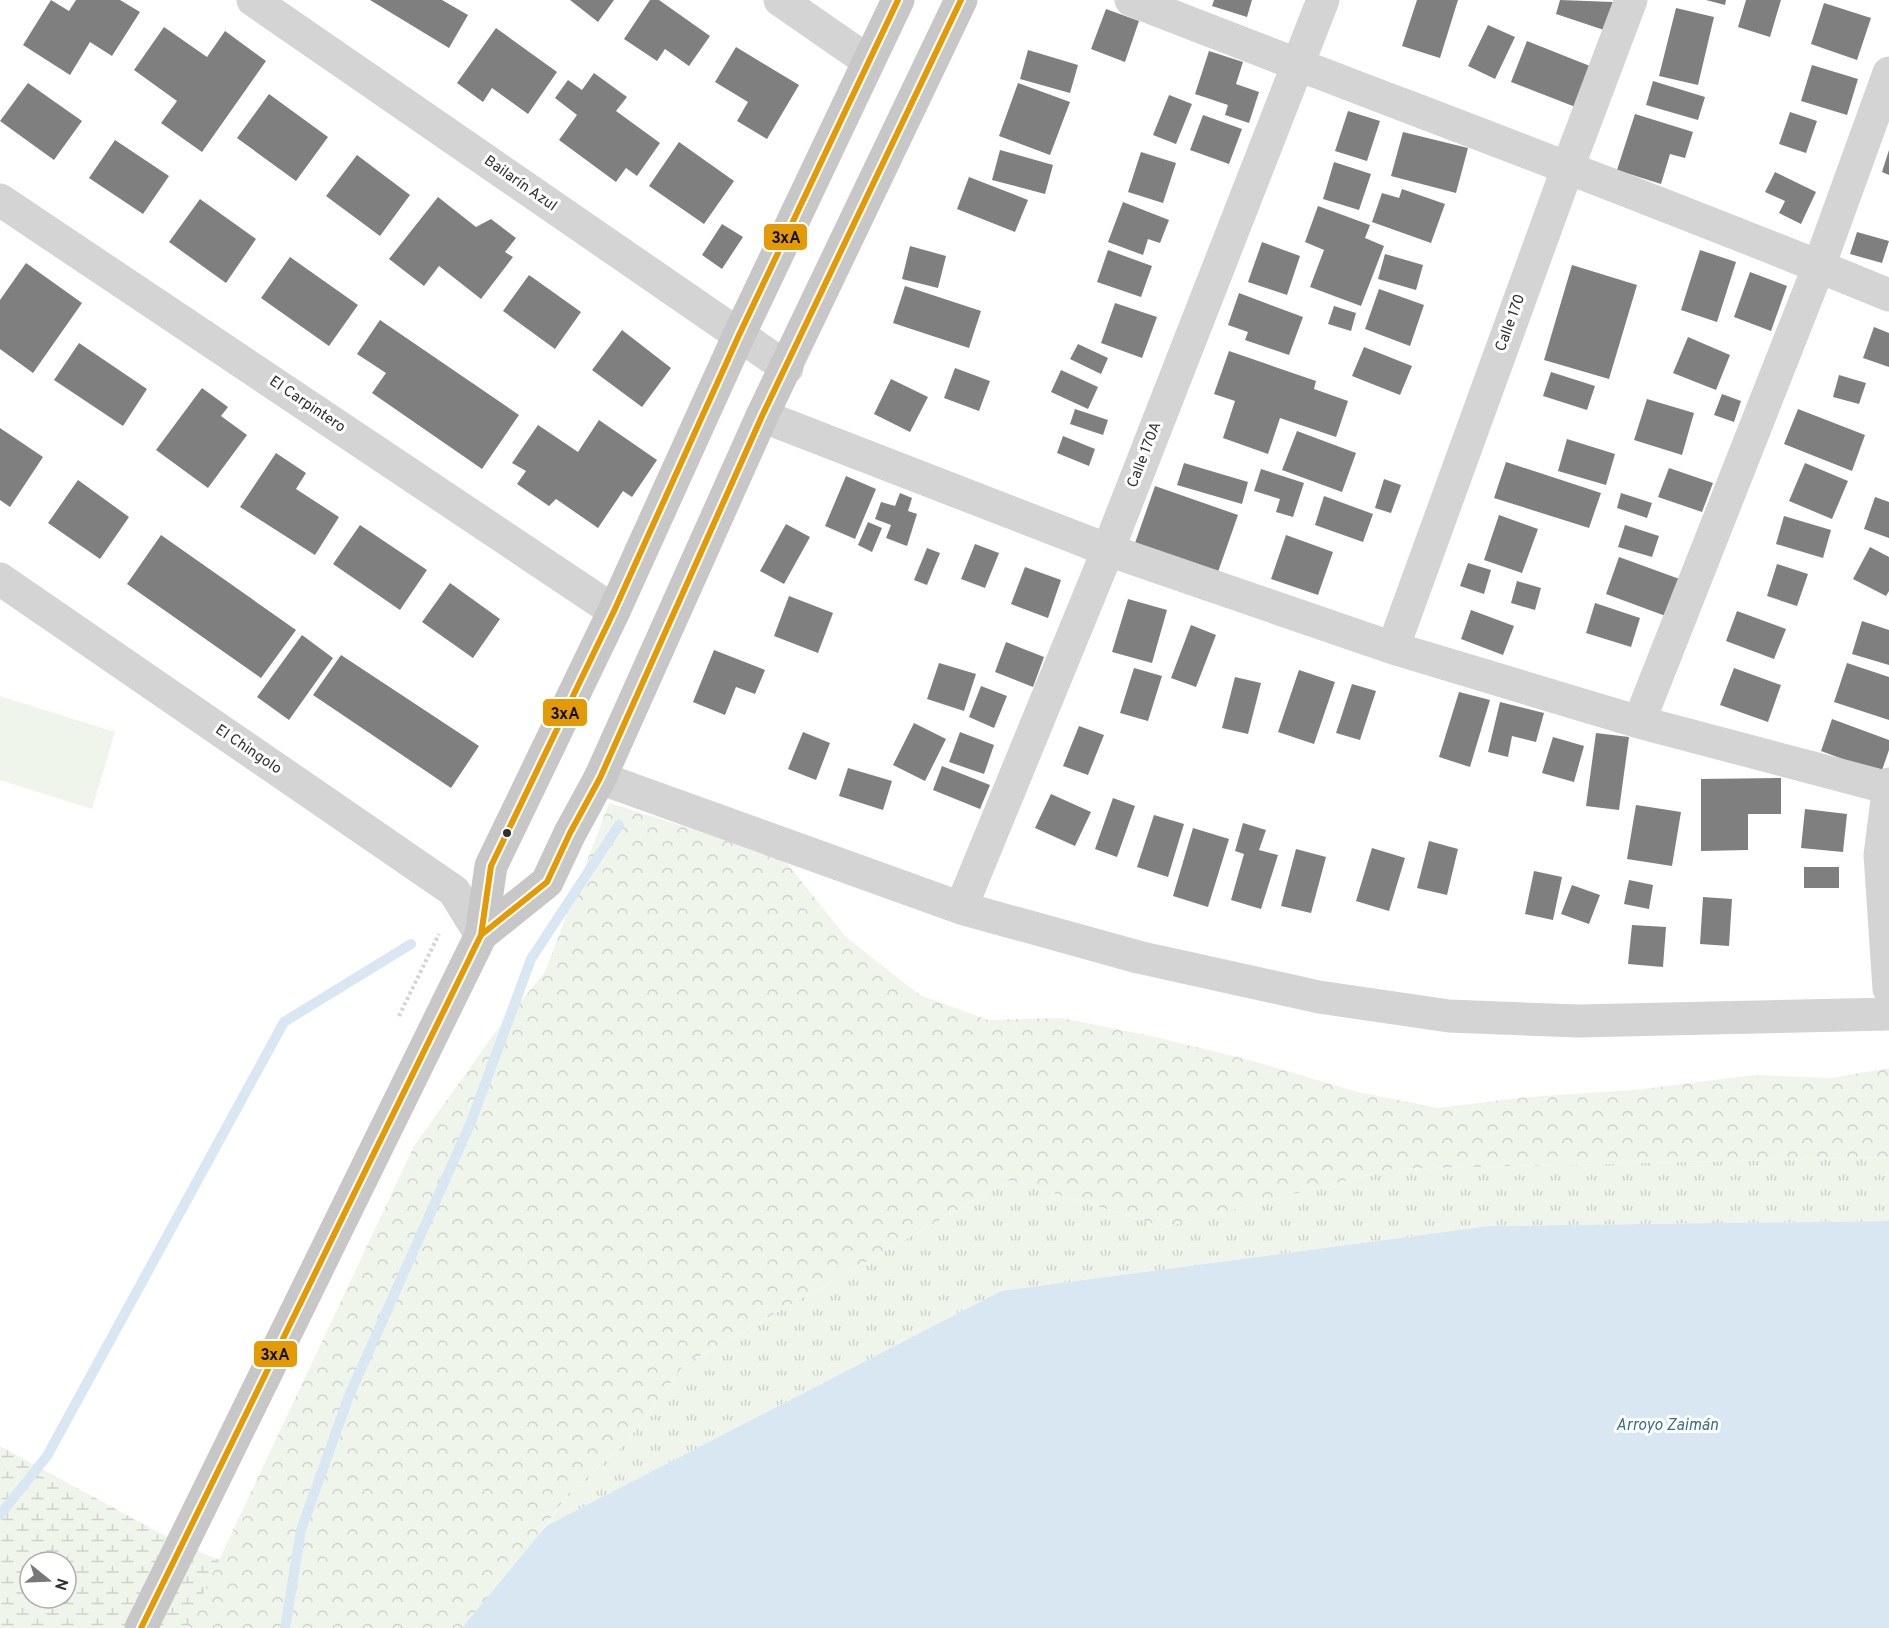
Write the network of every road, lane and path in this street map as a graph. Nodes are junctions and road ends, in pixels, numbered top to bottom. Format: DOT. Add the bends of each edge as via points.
graph roads {
  1 [pos="254,0"];
  2 [pos="780,0"];
  3 [pos="898,0"];
  4 [pos="962,0"];
  5 [pos="1131,0"];
  6 [pos="1323,0"];
  7 [pos="1630,0"];
  8 [pos="868,61"];
  9 [pos="1296,65"];
  10 [pos="1889,73"];
  11 [pos="1568,167"];
  12 [pos="0,200"];
  13 [pos="1819,266"];
  14 [pos="1889,295"];
  15 [pos="739,334"];
  16 [pos="787,368"];
  17 [pos="762,416"];
  18 [pos="1108,550"];
  19 [pos="0,579"];
  20 [pos="614,611"];
  21 [pos="1393,648"];
  22 [pos="1639,722"];
  23 [pos="600,778"];
  24 [pos="1888,787"];
  25 [pos="961,908"];
  26 [pos="481,935"];
  27 [pos="1889,989"];
  28 [pos="1889,1014"];
  29 [pos="141,1628"];
  1 -- 15 [label="street, Bailarín Azul"];
  2 -- 8 [label="street"];
  3 -- 8 [label="main road"];
  4 -- 16 [label="main road"];
  5 -- 9 [label="street"];
  6 -- 9 [label="street, Calle 170A"];
  7 -- 11 [label="street, Calle 170"];
  8 -- 15 [label="main road"];
  9 -- 11 [label="street"];
  9 -- 18 [label="street, Calle 170A"];
  10 -- 13 [label="street"];
  11 -- 13 [label="street"];
  11 -- 21 [label="street, Calle 170"];
  12 -- 20 [label="street, El Carpintero"];
  13 -- 14 [label="street"];
  13 -- 22 [label="street"];
  15 -- 16 [label="street, Bailarín Azul"];
  15 -- 20 [label="main road"];
  16 -- 17 [label="main road"];
  17 -- 18 [label="street"];
  17 -- 23 [label="main road"];
  18 -- 21 [label="street"];
  18 -- 25 [label="street, Calle 170A"];
  19 -- 26 [label="street, El Chingolo" via="454,891"];
  20 -- 26 [label="main road" via="491,866"];
  21 -- 22 [label="street"];
  22 -- 24 [label="street"];
  23 -- 25 [label="street"];
  23 -- 26 [label="main road" via="547,882"];
  24 -- 27 [label="street" via="1880,855"];
  25 -- 28 [label="street" via="1150,960 1319,997 1449,1016 1578,1021"];
  26 -- 29 [label="main road"];
}
